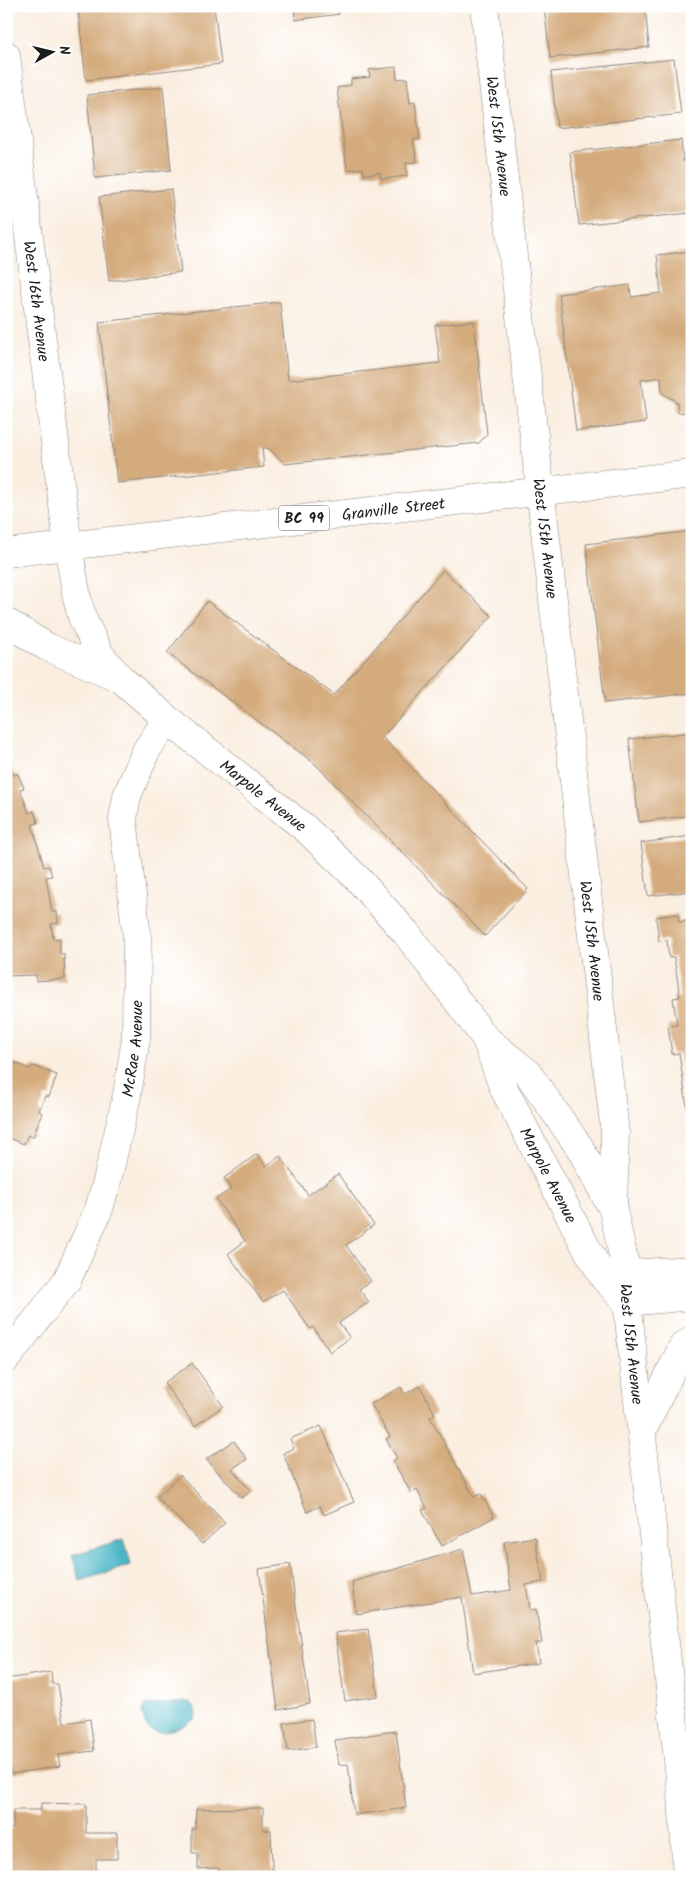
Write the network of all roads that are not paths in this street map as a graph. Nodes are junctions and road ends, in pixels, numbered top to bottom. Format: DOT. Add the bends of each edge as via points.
graph roads {
  1 [pos="484,6"];
  2 [pos="6,55"];
  3 [pos="692,474"];
  4 [pos="540,491"];
  5 [pos="68,546"];
  6 [pos="6,553"];
  7 [pos="6,622"];
  8 [pos="120,678"];
  9 [pos="167,719"];
  10 [pos="486,1039"];
  11 [pos="613,1210"];
  12 [pos="692,1270"];
  13 [pos="615,1276"];
  14 [pos="692,1296"];
  15 [pos="627,1302"];
  16 [pos="692,1340"];
  17 [pos="6,1359"];
  18 [pos="642,1431"];
  19 [pos="687,1877"];
  1 -- 4 [label="main road, West 15th Avenue"];
  2 -- 5 [label="main road, West 16th Avenue"];
  3 -- 4 [label="main road, Granville Street / BC 99"];
  4 -- 5 [label="main road, Granville Street / BC 99"];
  4 -- 11 [label="main road, West 15th Avenue" via="615,1133"];
  5 -- 6 [label="main road, Granville Street / BC 99"];
  5 -- 8 [label="main road, Marpole Avenue" via="84,620 101,656"];
  7 -- 8 [label="main road" via="47,647"];
  8 -- 9 [label="main road, Marpole Avenue"];
  9 -- 10 [label="main road, Marpole Avenue" via="305,828 358,879 406,933"];
  9 -- 17 [label="main road, McRae Avenue" via="146,751 126,796 123,819 137,937 136,1038 127,1095 107,1181 67,1280"];
  10 -- 11 [label="main road, Marpole Avenue" via="527,1072 580,1148"];
  10 -- 13 [label="main road, Marpole Avenue" via="503,1087"];
  11 -- 13 [label="main road, West 15th Avenue"];
  12 -- 13 [label="main road"];
  13 -- 15 [label="main road, West 15th Avenue"];
  14 -- 15 [label="main road"];
  15 -- 18 [label="main road, West 15th Avenue"];
  16 -- 18 [label="main road" via="683,1346"];
  18 -- 19 [label="main road, West 15th Avenue" via="682,1796"];
}
